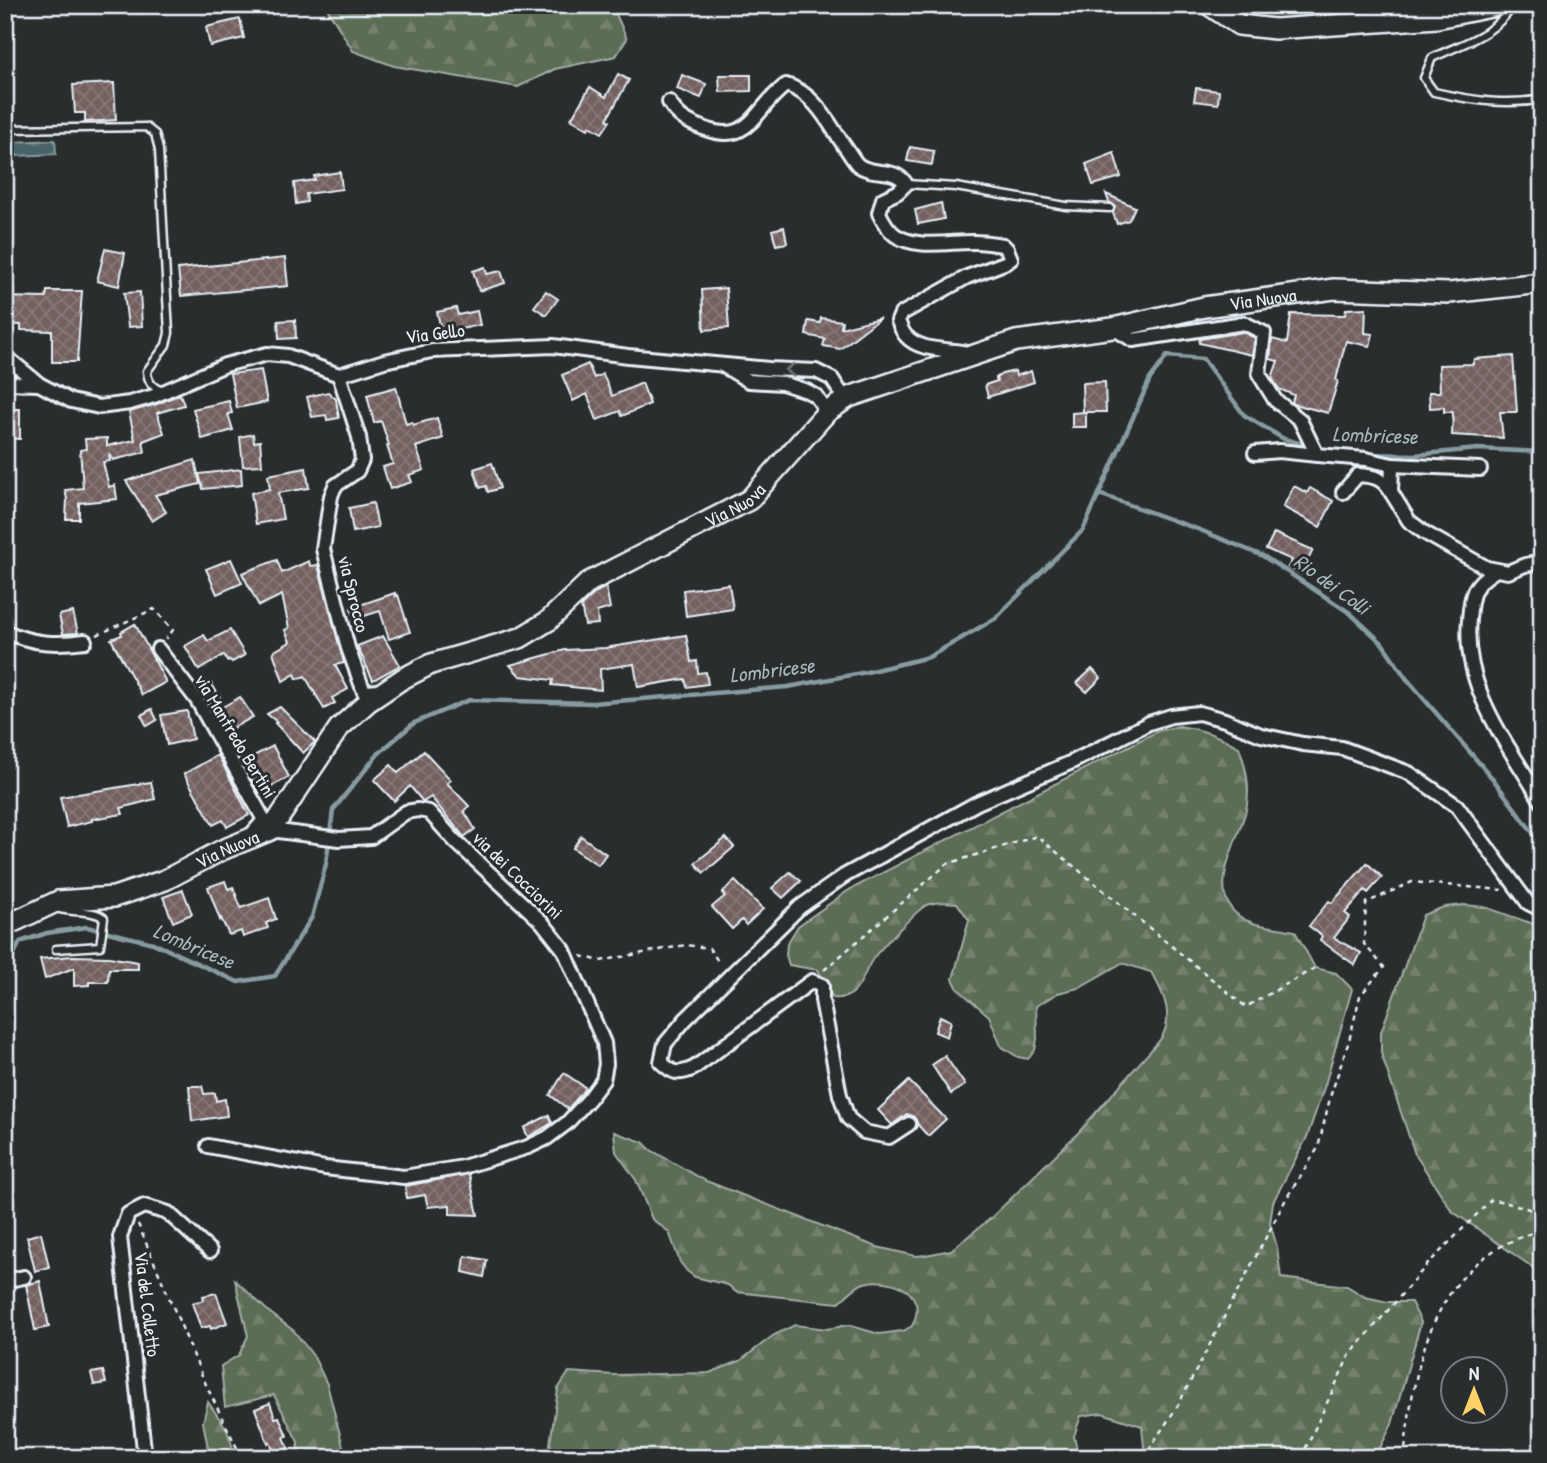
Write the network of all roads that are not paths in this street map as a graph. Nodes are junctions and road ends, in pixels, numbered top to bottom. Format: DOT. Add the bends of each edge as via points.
graph roads {
  1 [pos="1209,5"];
  2 [pos="1501,5"];
  3 [pos="1514,5"];
  4 [pos="1542,99"];
  5 [pos="668,103"];
  6 [pos="5,129"];
  7 [pos="906,184"];
  8 [pos="1110,208"];
  9 [pos="1542,283"];
  10 [pos="1113,328"];
  11 [pos="974,354"];
  12 [pos="5,356"];
  13 [pos="722,365"];
  14 [pos="338,375"];
  15 [pos="5,383"];
  16 [pos="38,384"];
  17 [pos="164,391"];
  18 [pos="845,399"];
  19 [pos="827,412"];
  20 [pos="1255,453"];
  21 [pos="1317,455"];
  22 [pos="1392,465"];
  23 [pos="1480,469"];
  24 [pos="1343,492"];
  25 [pos="1391,492"];
  26 [pos="1542,562"];
  27 [pos="1496,570"];
  28 [pos="5,631"];
  29 [pos="85,641"];
  30 [pos="158,649"];
  31 [pos="384,691"];
  32 [pos="1542,802"];
  33 [pos="271,830"];
  34 [pos="246,841"];
  35 [pos="48,905"];
  36 [pos="1542,910"];
  37 [pos="5,926"];
  38 [pos="56,949"];
  39 [pos="909,1124"];
  40 [pos="208,1146"];
  41 [pos="209,1251"];
  42 [pos="24,1277"];
  43 [pos="5,1281"];
  44 [pos="145,1458"];
  1 -- 2 [label="street" via="1239,25 1275,29 1437,18"];
  3 -- 4 [label="lane" via="1485,35 1432,58 1424,78 1434,92 1461,98 1518,104"];
  5 -- 7 [label="street" via="691,123 716,133 737,133 786,85 797,88 812,99 858,165 895,173"];
  6 -- 17 [label="lane" via="146,127 155,134 169,333 147,371 152,386"];
  7 -- 8 [label="lane"];
  7 -- 11 [label="street" via="880,203 879,213 896,235 927,243 1003,245 1010,254 1007,262 967,277 901,314 898,321 906,337 922,347"];
  9 -- 10 [label="street, Via Nuova" via="1449,293 1334,289 1204,307"];
  10 -- 11 [label="street, Via Nuova" via="1016,341"];
  10 -- 21 [label="street" via="1133,340 1244,323 1265,333 1259,374 1275,400 1300,420"];
  11 -- 18 [label="street, Via Nuova"];
  12 -- 16 [label="street"];
  13 -- 14 [label="street, Via Gello" via="553,346 453,348"];
  18 -- 13 [label="street, Via Gello, one-way" via="832,379 816,371"];
  13 -- 19 [label="street, Via Gello" via="749,381 782,383 807,391"];
  14 -- 17 [label="street" via="288,356 267,355 225,365"];
  14 -- 31 [label="street, via Sprocco" via="362,460 357,471 335,486 323,550 364,692"];
  15 -- 16 [label="street"];
  16 -- 17 [label="street" via="71,401 99,407 130,403"];
  18 -- 19 [label="street, Via Nuova"];
  19 -- 31 [label="street, Via Nuova" via="748,500 589,582 548,621 520,638 431,664"];
  20 -- 21 [label="street"];
  21 -- 22 [label="street"];
  22 -- 23 [label="street"];
  22 -- 25 [label="street"];
  24 -- 25 [label="street" via="1358,475 1376,477"];
  25 -- 27 [label="street" via="1409,521"];
  26 -- 27 [label="street" via="1508,572"];
  27 -- 32 [label="street" via="1481,579 1471,595 1467,647 1485,707"];
  28 -- 29 [label="street" via="44,643"];
  30 -- 34 [label="street, via Manfredo Bertini" via="197,701 264,820"];
  31 -- 33 [label="street, Via Nuova" via="339,728"];
  33 -- 34 [label="street, Via Nuova"];
  33 -- 40 [label="street, via dei Cocciorini" via="339,839 371,837 406,812 429,812 542,922 564,950 604,1043 607,1064 603,1080 589,1099 547,1138 463,1167 404,1177"];
  34 -- 35 [label="street, Via Nuova" via="165,880 114,897"];
  35 -- 37 [label="street, Via Nuova"];
  35 -- 38 [label="lane" via="104,918 100,946"];
  36 -- 39 [label="street" via="1528,903 1457,806 1409,773 1342,748 1261,736 1199,713 1149,723 977,803 844,876 800,906 665,1044 661,1062 680,1074 812,981 822,985 848,1118 864,1132 889,1137"];
  41 -- 44 [label="street, Via del Colletto" via="168,1213 144,1206 128,1214 120,1237"];
  42 -- 43 [label="street"];
}
